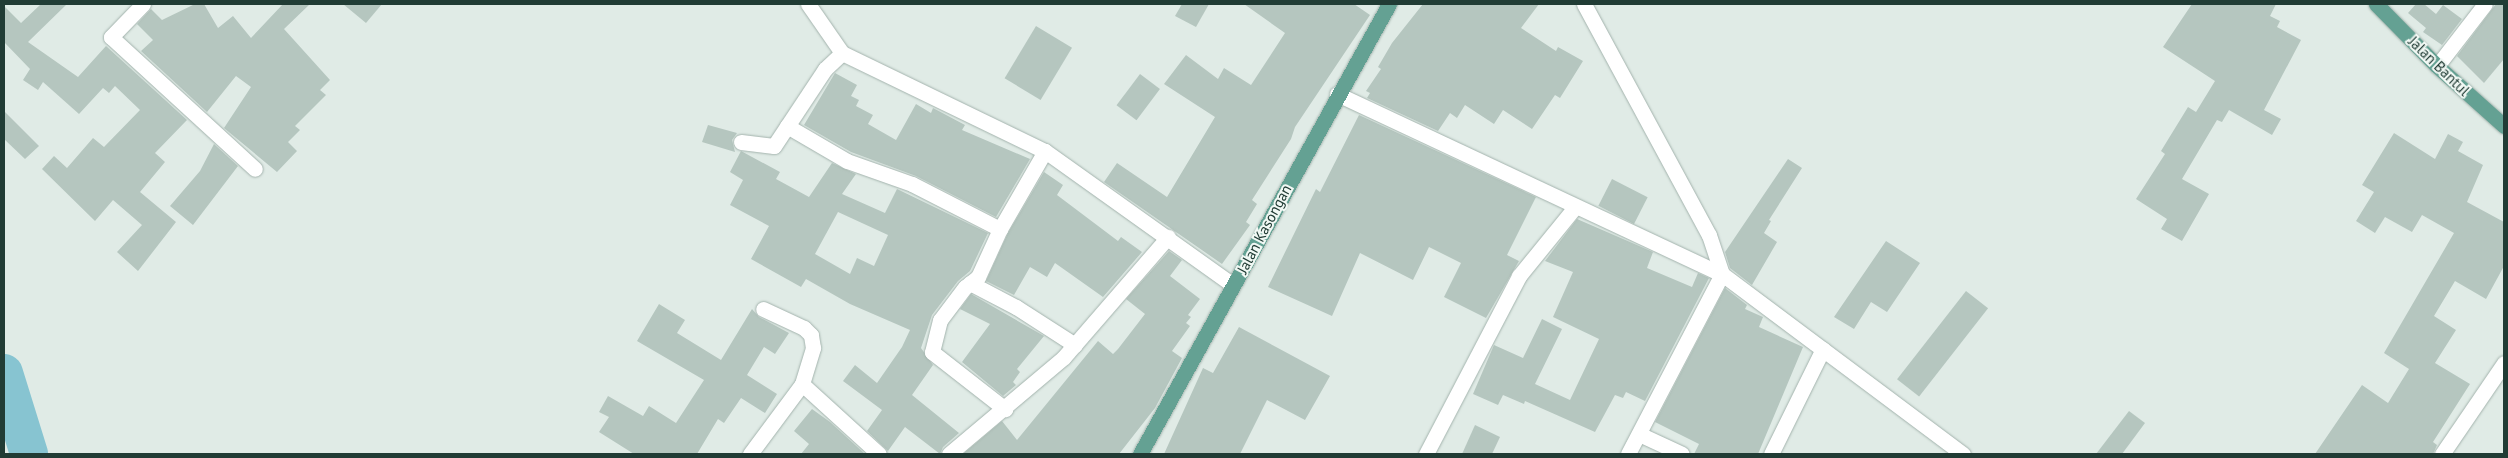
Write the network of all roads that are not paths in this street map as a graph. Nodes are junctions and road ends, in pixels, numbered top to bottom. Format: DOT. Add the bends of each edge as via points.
graph roads {
  1 [pos="144,4"];
  2 [pos="808,4"];
  3 [pos="1389,4"];
  4 [pos="1584,4"];
  5 [pos="2376,4"];
  6 [pos="2485,4"];
  7 [pos="842,53"];
  8 [pos="2437,66"];
  9 [pos="1337,94"];
  10 [pos="787,126"];
  11 [pos="2504,126"];
  12 [pos="741,142"];
  13 [pos="1045,151"];
  14 [pos="255,168"];
  15 [pos="1575,208"];
  16 [pos="1000,229"];
  17 [pos="1168,237"];
  18 [pos="1722,274"];
  19 [pos="970,283"];
  20 [pos="1233,285"];
  21 [pos="763,309"];
  22 [pos="1075,345"];
  23 [pos="1823,349"];
  24 [pos="2504,363"];
  25 [pos="802,384"];
  26 [pos="1005,408"];
  27 [pos="1639,434"];
  28 [pos="750,454"];
  29 [pos="879,454"];
  30 [pos="948,454"];
  31 [pos="1140,454"];
  32 [pos="1426,454"];
  33 [pos="1628,454"];
  34 [pos="1682,454"];
  35 [pos="1772,454"];
  36 [pos="1963,454"];
  37 [pos="2442,454"];
  1 -- 14 [label="street" via="111,37"];
  2 -- 7 [label="street"];
  3 -- 9 [label="main road, Jalan Kasongan"];
  4 -- 18 [label="street" via="1709,235"];
  5 -- 8 [label="main road, Jalan Bantul"];
  6 -- 8 [label="street"];
  7 -- 10 [label="street" via="825,68"];
  7 -- 13 [label="street"];
  8 -- 11 [label="main road, Jalan Bantul"];
  9 -- 15 [label="street"];
  9 -- 20 [label="main road, Jalan Kasongan"];
  10 -- 12 [label="street" via="774,146"];
  10 -- 16 [label="street" via="847,161 912,184"];
  13 -- 16 [label="street"];
  13 -- 17 [label="street"];
  15 -- 18 [label="street"];
  15 -- 32 [label="street" via="1520,276"];
  16 -- 19 [label="street" via="978,277"];
  17 -- 20 [label="street"];
  17 -- 22 [label="street"];
  18 -- 23 [label="street"];
  18 -- 27 [label="street"];
  19 -- 22 [label="street" via="1016,306"];
  19 -- 26 [label="street" via="940,320 932,352"];
  20 -- 31 [label="main road, Jalan Kasongan"];
  21 -- 25 [label="street" via="804,328 811,335 812,356"];
  22 -- 26 [label="street"];
  23 -- 35 [label="street"];
  23 -- 36 [label="street"];
  24 -- 37 [label="street"];
  25 -- 28 [label="street"];
  25 -- 29 [label="street"];
  26 -- 30 [label="street"];
  27 -- 33 [label="street"];
  27 -- 34 [label="street"];
}
